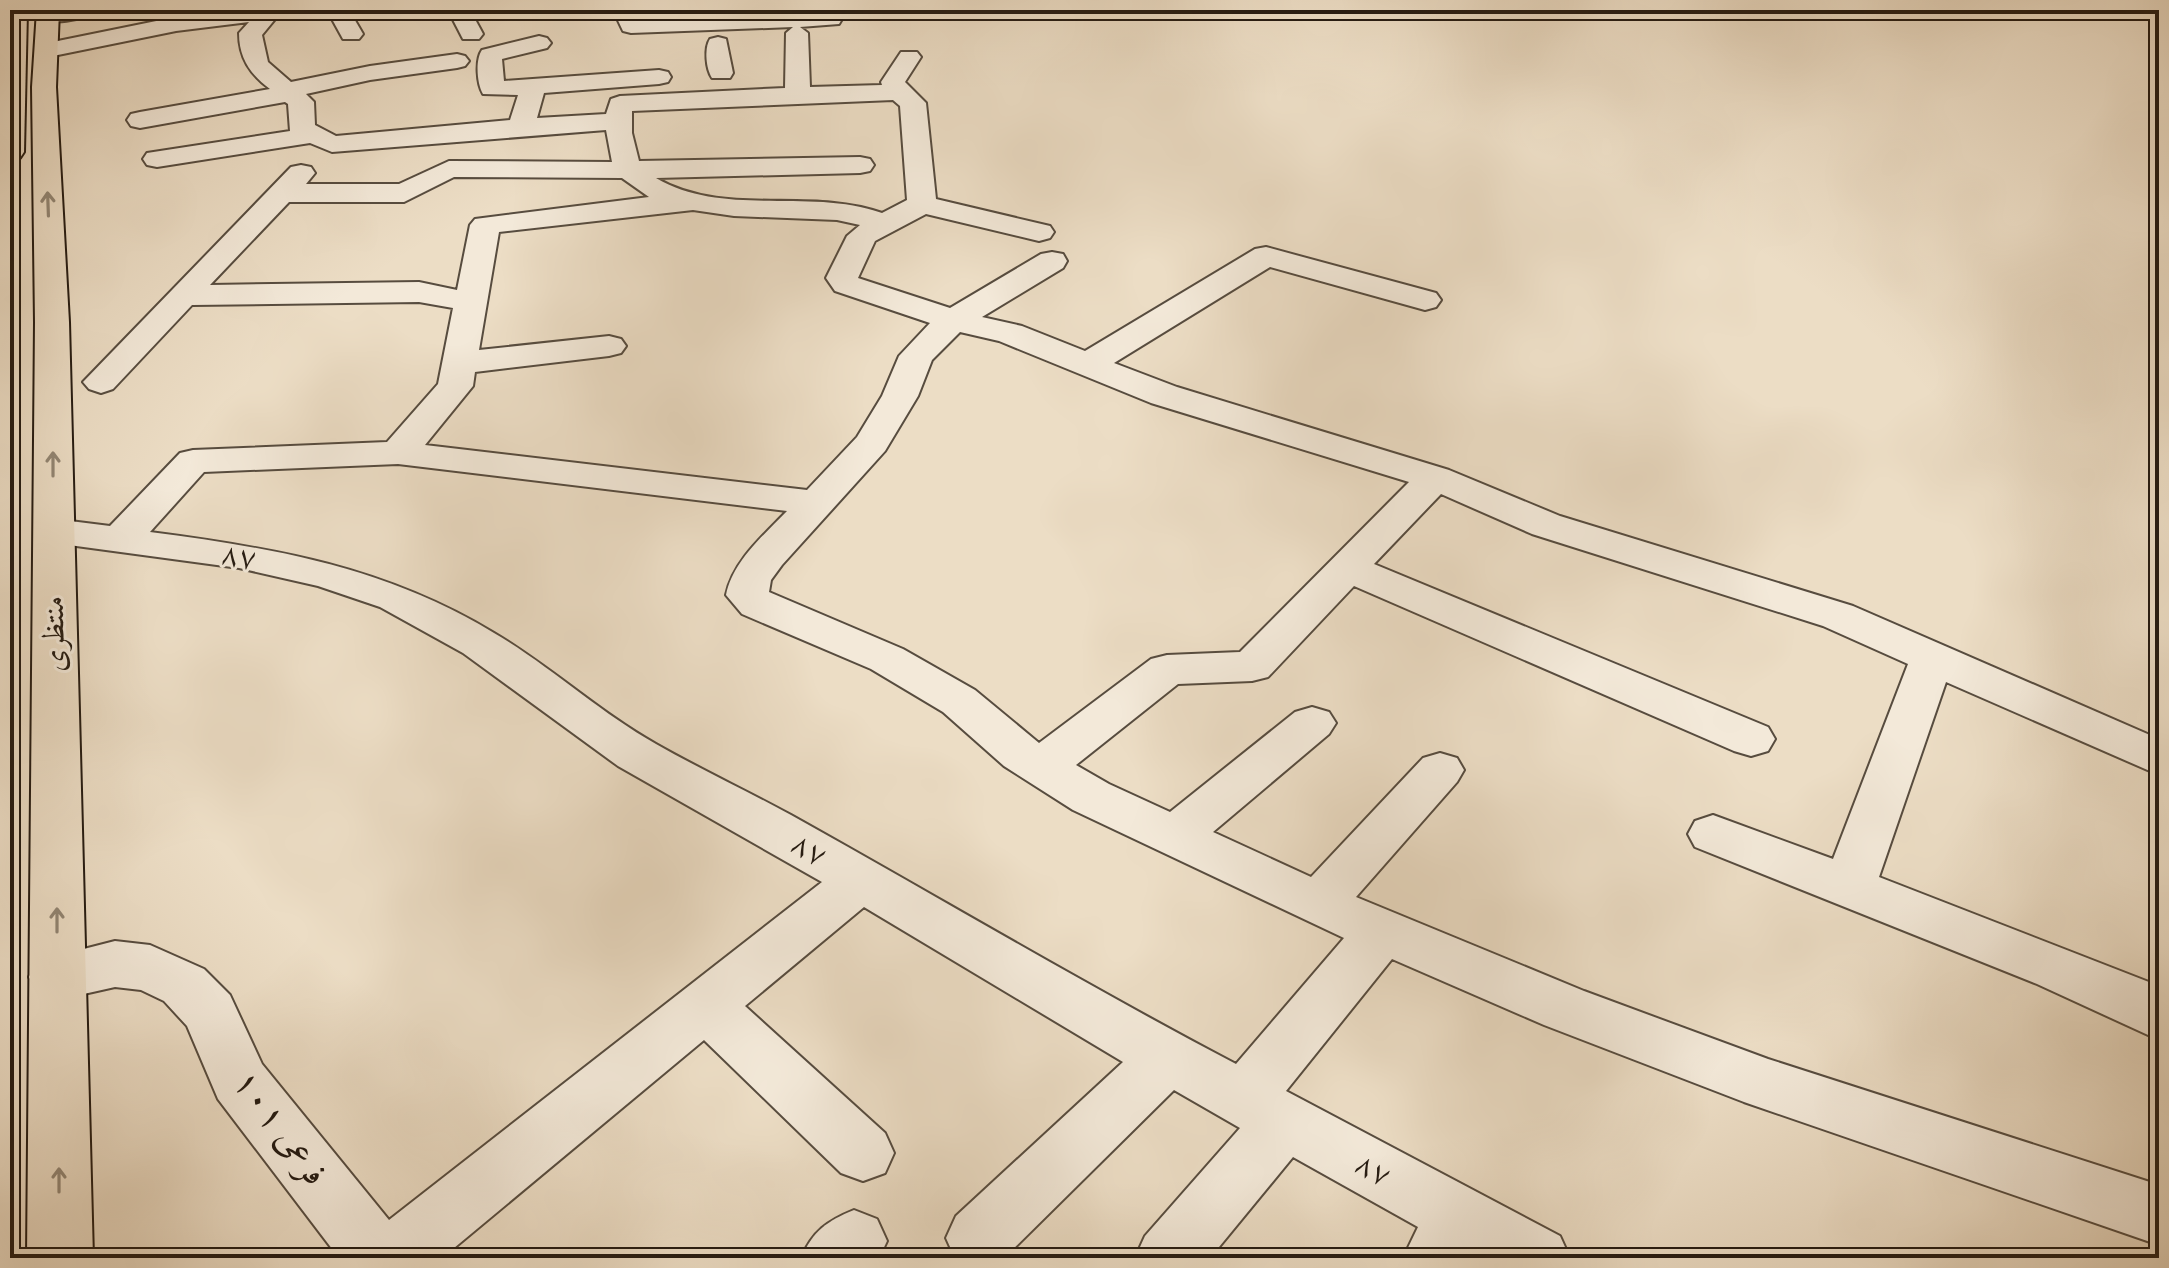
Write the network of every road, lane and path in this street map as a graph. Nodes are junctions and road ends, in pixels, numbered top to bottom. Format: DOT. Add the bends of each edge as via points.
graph roads {
  1 [pos="338,10"];
  2 [pos="459,10"];
  3 [pos="624,10"];
  4 [pos="286,14"];
  5 [pos="831,19"];
  6 [pos="27,32"];
  7 [pos="797,33"];
  8 [pos="351,34"];
  9 [pos="471,34"];
  10 [pos="539,43"];
  11 [pos="718,44"];
  12 [pos="909,57"];
  13 [pos="457,61"];
  14 [pos="797,67"];
  15 [pos="721,73"];
  16 [pos="533,86"];
  17 [pos="290,92"];
  18 [pos="899,92"];
  19 [pos="798,95"];
  20 [pos="28,104"];
  21 [pos="140,120"];
  22 [pos="619,121"];
  23 [pos="521,127"];
  24 [pos="322,139"];
  25 [pos="10,152"];
  26 [pos="157,159"];
  27 [pos="860,165"];
  28 [pos="631,170"];
  29 [pos="280,193"];
  30 [pos="693,201"];
  31 [pos="922,204"];
  32 [pos="884,224"];
  33 [pos="1039,232"];
  34 [pos="1052,261"];
  35 [pos="183,295"];
  36 [pos="1425,300"];
  37 [pos="470,302"];
  38 [pos="953,320"];
  39 [pos="609,346"];
  40 [pos="459,363"];
  41 [pos="1088,364"];
  42 [pos="101,382"];
  43 [pos="398,453"];
  44 [pos="1435,478"];
  45 [pos="816,503"];
  46 [pos="54,531"];
  47 [pos="120,540"];
  48 [pos="1349,569"];
  49 [pos="1933,656"];
  50 [pos="1312,723"];
  51 [pos="1751,739"];
  52 [pos="2159,758"];
  53 [pos="1041,766"];
  54 [pos="1440,770"];
  55 [pos="1713,834"];
  56 [pos="1175,836"];
  57 [pos="861,880"];
  58 [pos="1849,887"];
  59 [pos="1318,904"];
  60 [pos="1382,932"];
  61 [pos="57,977"];
  62 [pos="706,1005"];
  63 [pos="2159,1016"];
  64 [pos="1168,1058"];
  65 [pos="1263,1110"];
  66 [pos="863,1153"];
  67 [pos="2159,1215"];
  68 [pos="979,1238"];
  69 [pos="1448,1238"];
  70 [pos="60,1258"];
  71 [pos="379,1258"];
  72 [pos="392,1258"];
  73 [pos="1168,1258"];
  74 [pos="1537,1258"];
  1 -- 8 [label="street"];
  2 -- 9 [label="street"];
  3 -- 5 [label="street" via="631,26"];
  4 -- 6 [label="street" via="141,31"];
  4 -- 17 [label="street" via="250,33 249,49 255,65"];
  6 -- 20 [label="main road, منتظری"];
  7 -- 14 [label="street"];
  10 -- 16 [label="street" via="490,55 492,89"];
  11 -- 15 [label="street"];
  12 -- 18 [label="street" via="893,82"];
  13 -- 17 [label="street" via="370,73"];
  14 -- 15 [label="street"];
  14 -- 19 [label="street"];
  15 -- 16 [label="street"];
  16 -- 23 [label="street"];
  17 -- 21 [label="street"];
  17 -- 24 [label="street" via="301,102 302,129"];
  18 -- 19 [label="street"];
  18 -- 31 [label="street" via="913,103"];
  19 -- 22 [label="street" via="620,104"];
  20 -- 25 [label="main road, منتظری"];
  46 -- 20 [label="main road, منتظری, one-way" via="52,322"];
  22 -- 23 [label="street"];
  22 -- 28 [label="street"];
  23 -- 24 [label="street"];
  24 -- 26 [label="street"];
  24 -- 29 [label="street"];
  27 -- 28 [label="street"];
  28 -- 29 [label="street" via="449,169 404,193"];
  28 -- 30 [label="street" via="637,179"];
  29 -- 35 [label="street"];
  30 -- 32 [label="street" via="837,211"];
  30 -- 37 [label="street" via="485,225"];
  31 -- 32 [label="street"];
  31 -- 33 [label="street"];
  32 -- 38 [label="street" via="862,236 844,268 846,284"];
  34 -- 38 [label="street"];
  35 -- 37 [label="street" via="419,292"];
  35 -- 42 [label="street"];
  36 -- 41 [label="street" via="1266,256"];
  37 -- 40 [label="street"];
  38 -- 41 [label="street" via="1010,333"];
  38 -- 45 [label="street" via="916,356 872,443"];
  39 -- 40 [label="street"];
  40 -- 43 [label="street" via="455,386"];
  41 -- 44 [label="street" via="1164,395"];
  43 -- 45 [label="street"];
  43 -- 47 [label="street" via="193,461"];
  44 -- 48 [label="street"];
  44 -- 49 [label="street" via="1546,525 1838,616"];
  45 -- 53 [label="street" via="767,556 750,579 747,595 757,604 887,659 959,701"];
  46 -- 47 [label="street, ۸۷"];
  61 -- 46 [label="main road, منتظری, one-way"];
  47 -- 57 [label="street, ۸۷" via="239,556 329,575 395,598 479,643 635,754"];
  48 -- 51 [label="street"];
  48 -- 53 [label="street" via="1252,666 1167,670"];
  49 -- 52 [label="street"];
  49 -- 58 [label="street"];
  50 -- 56 [label="street"];
  53 -- 56 [label="street" via="1091,797"];
  54 -- 59 [label="street"];
  55 -- 58 [label="street"];
  56 -- 59 [label="street"];
  57 -- 62 [label="street"];
  57 -- 64 [label="street, ۸۷"];
  58 -- 63 [label="street" via="2057,968"];
  59 -- 60 [label="street"];
  60 -- 65 [label="street"];
  60 -- 67 [label="street" via="1765,1084"];
  70 -- 61 [label="main road, منتظری, one-way"];
  61 -- 71 [label="street, فرعی ۱۰۱" via="115,964 150,968 184,985 210,1012 239,1081"];
  62 -- 66 [label="street"];
  62 -- 72 [label="street"];
  64 -- 65 [label="street, ۸۷"];
  64 -- 68 [label="street"];
  65 -- 69 [label="street, ۸۷"];
  65 -- 73 [label="street"];
  69 -- 74 [label="street, ۸۷"];
}
